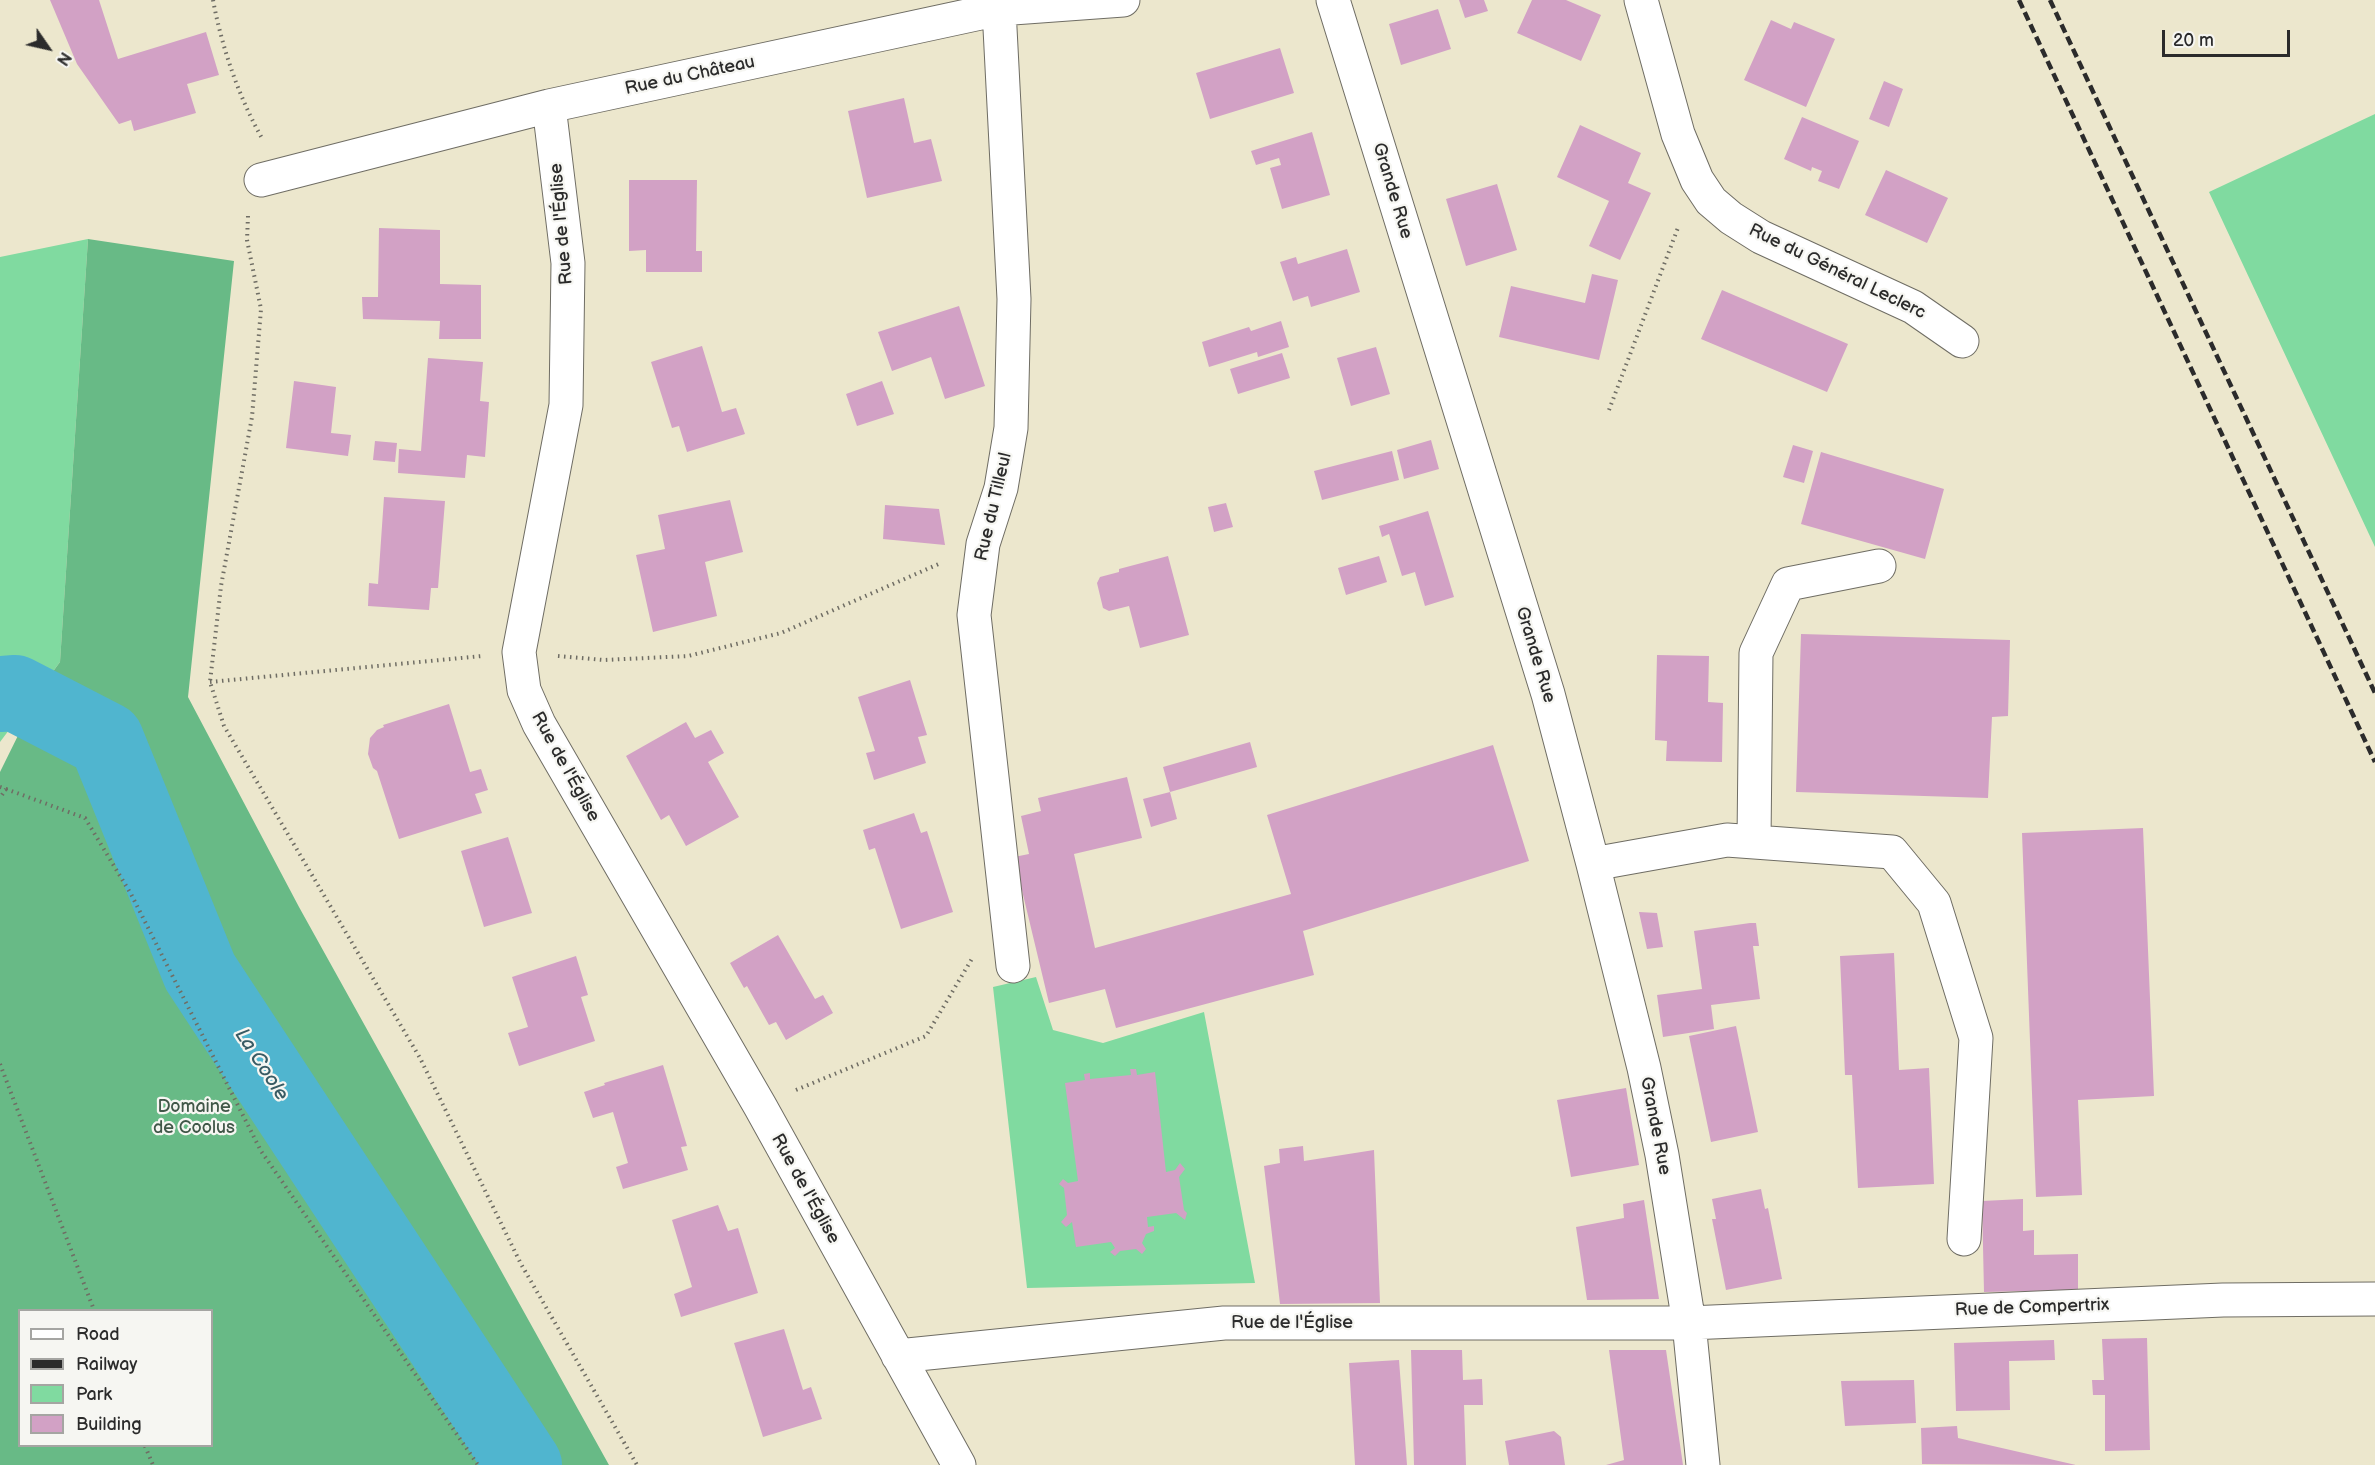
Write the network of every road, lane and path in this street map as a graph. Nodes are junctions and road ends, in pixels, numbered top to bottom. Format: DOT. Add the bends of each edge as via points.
graph roads {
  1 [pos="213,0"];
  2 [pos="1123,0"];
  3 [pos="1333,0"];
  4 [pos="1641,0"];
  5 [pos="999,9"];
  6 [pos="549,106"];
  7 [pos="272,177"];
  8 [pos="1697,180"];
  9 [pos="1962,340"];
  10 [pos="1609,410"];
  11 [pos="983,544"];
  12 [pos="1879,566"];
  13 [pos="519,652"];
  14 [pos="210,682"];
  15 [pos="0,786"];
  16 [pos="6,789"];
  17 [pos="0,798"];
  18 [pos="1754,842"];
  19 [pos="1593,864"];
  20 [pos="1007,900"];
  21 [pos="1012,966"];
  22 [pos="0,1064"];
  23 [pos="760,1106"];
  24 [pos="1964,1239"];
  25 [pos="2375,1299"];
  26 [pos="93,1309"];
  27 [pos="1689,1323"];
  28 [pos="897,1356"];
  29 [pos="145,1447"];
  30 [pos="153,1465"];
  31 [pos="478,1465"];
  32 [pos="637,1465"];
  33 [pos="958,1465"];
  34 [pos="1703,1465"];
  1 -- 7 [label="path" via="246,110"];
  2 -- 5 [label="street, Rue du Château"];
  3 -- 19 [label="street, Grande Rue" via="1548,694"];
  4 -- 8 [label="street, Rue du Général Leclerc" via="1678,134"];
  5 -- 6 [label="street, Rue du Château"];
  5 -- 11 [label="street, Rue du Tilleul" via="1014,299 1011,428 1001,488"];
  6 -- 7 [label="street, Rue du Château"];
  6 -- 13 [label="street, Rue de l'Église" via="568,263 566,405"];
  7 -- 14 [label="path" via="249,200 247,240 261,309 252,417 221,586"];
  8 -- 9 [label="street, Rue du Général Leclerc" via="1711,201 1761,237 1912,307"];
  8 -- 10 [label="path"];
  11 -- 13 [label="path" via="781,633 688,656 604,660"];
  11 -- 20 [label="street, Rue du Tilleul" via="974,615"];
  12 -- 18 [label="street" via="1788,584 1756,653"];
  13 -- 14 [label="path"];
  13 -- 23 [label="street, Rue de l'Église" via="524,690 539,724"];
  14 -- 32 [label="path" via="224,726 420,1058 521,1264"];
  15 -- 16 [label="path"];
  16 -- 17 [label="path"];
  16 -- 31 [label="path" via="85,818 131,894 261,1151"];
  18 -- 19 [label="street" via="1727,840"];
  18 -- 24 [label="street" via="1892,852 1934,903 1976,1038"];
  19 -- 27 [label="street, Grande Rue" via="1660,1144"];
  20 -- 21 [label="street, Rue du Tilleul"];
  20 -- 23 [label="path" via="926,1036"];
  22 -- 26 [label="path"];
  23 -- 28 [label="street, Rue de l'Église"];
  25 -- 27 [label="street, Rue de Compertrix" via="2223,1300"];
  27 -- 28 [label="street, Rue de l'Église" via="1224,1323"];
  27 -- 34 [label="street, Grande Rue"];
  28 -- 33 [label="street, Rue de l'Église"];
  29 -- 30 [label="path"];
}
